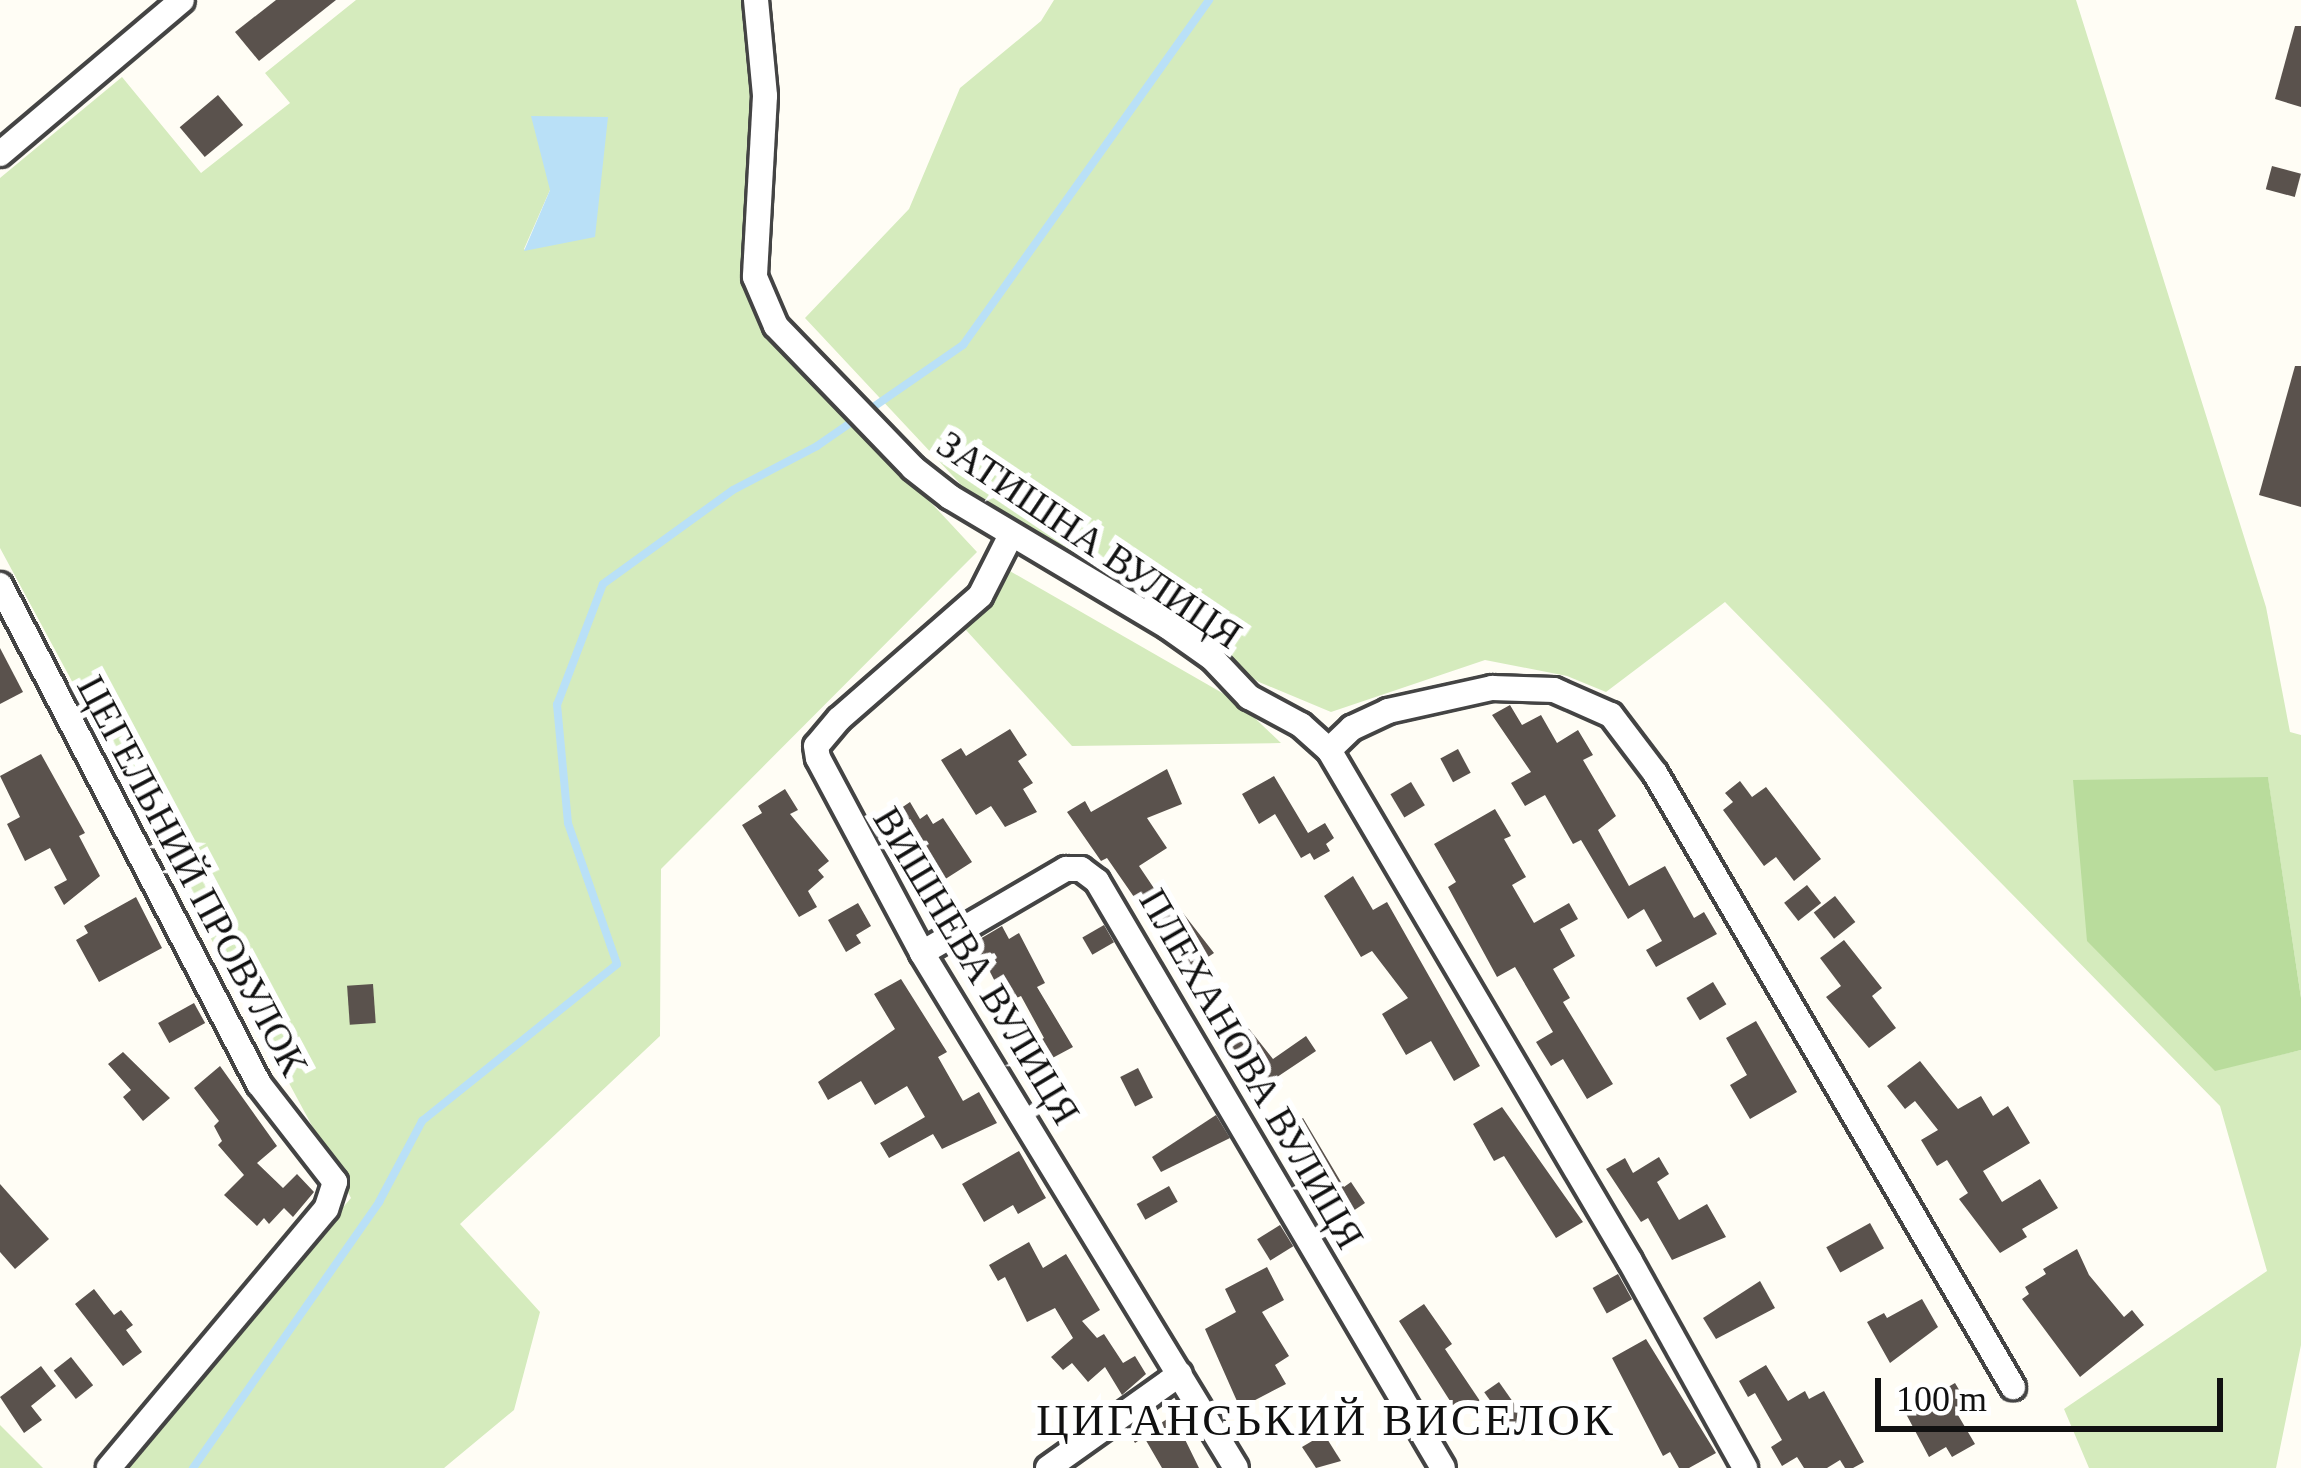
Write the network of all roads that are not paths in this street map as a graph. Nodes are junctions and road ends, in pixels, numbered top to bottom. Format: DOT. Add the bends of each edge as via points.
graph roads {
  1 [pos="182,0"];
  2 [pos="756,0"];
  3 [pos="0,154"];
  4 [pos="1011,535"];
  5 [pos="0,585"];
  6 [pos="1329,750"];
  7 [pos="922,953"];
  8 [pos="1180,1374"];
  9 [pos="2013,1388"];
  10 [pos="109,1468"];
  11 [pos="1048,1468"];
  12 [pos="1236,1468"];
  13 [pos="1443,1468"];
  14 [pos="1745,1468"];
  1 -- 3 [label="street"];
  2 -- 4 [label="street, ЗАТИШНА ВУЛИЦЯ" via="765,96 755,277 767,312 914,468"];
  4 -- 6 [label="street, ЗАТИШНА ВУЛИЦЯ" via="1201,649 1249,697"];
  4 -- 7 [label="street, ВИШНЕВА ВУЛИЦЯ" via="974,604 816,746 832,791"];
  5 -- 10 [label="street, ЦЕГЕЛЬНИЙ ПРОВУЛОК" via="267,1099 335,1182 326,1209"];
  6 -- 9 [label="street" via="1388,711 1492,688 1555,690 1611,715 1655,773"];
  6 -- 14 [label="street, ЗАТИШНА ВУЛИЦЯ"];
  7 -- 8 [label="street, ВИШНЕВА ВУЛИЦЯ"];
  7 -- 13 [label="street, ПЛЕХАНОВА ВУЛИЦЯ" via="1066,869 1097,881"];
  8 -- 11 [label="street"];
  8 -- 12 [label="street, ВИШНЕВА ВУЛИЦЯ"];
}
